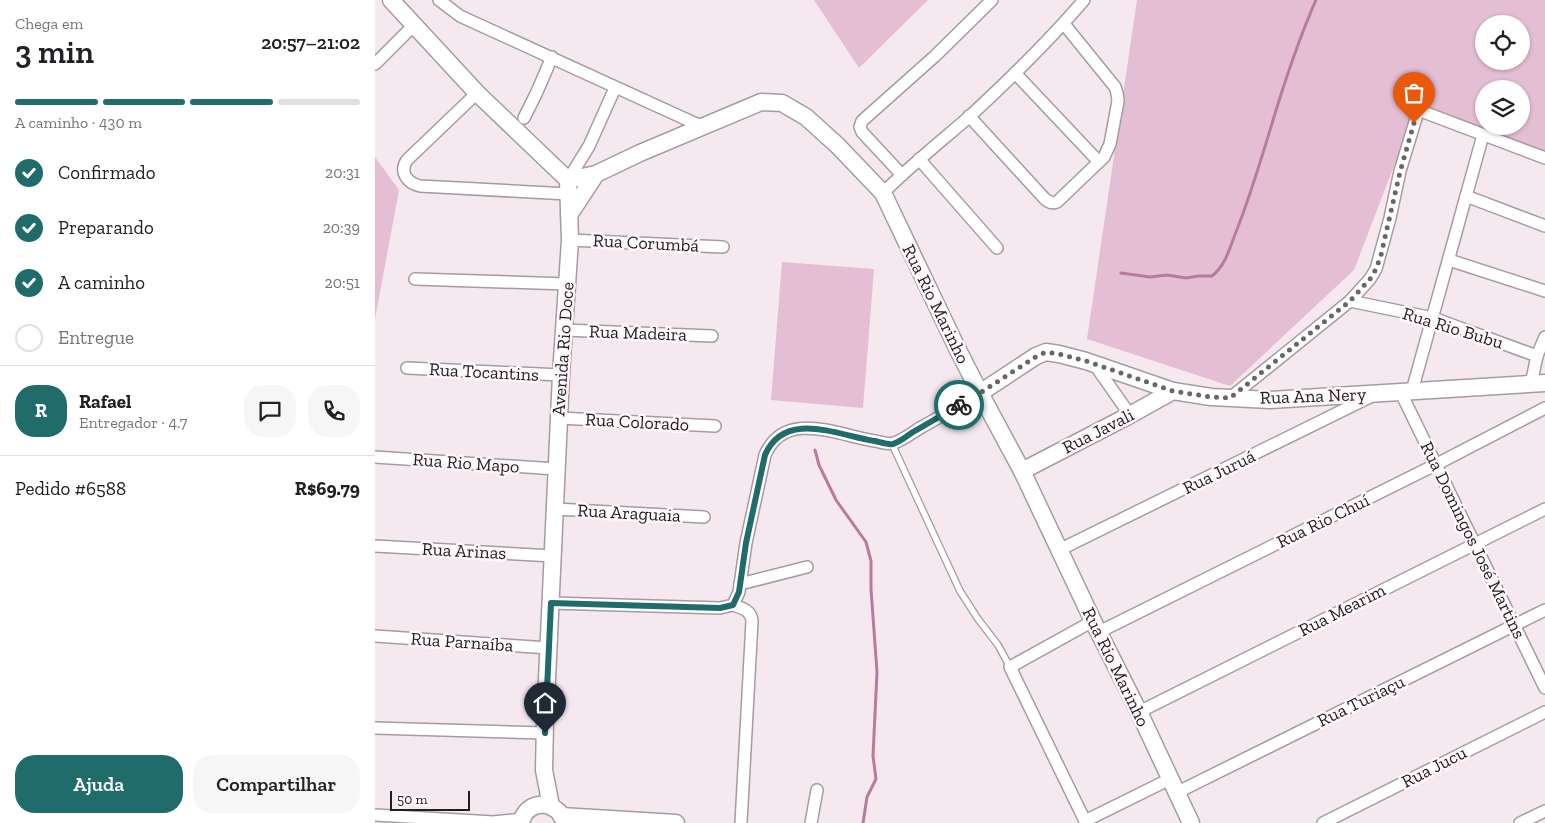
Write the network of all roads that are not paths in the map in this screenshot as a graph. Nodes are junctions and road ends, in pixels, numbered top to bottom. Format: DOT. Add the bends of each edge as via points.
graph roads {
  1 [pos="391,0"];
  2 [pos="439,0"];
  3 [pos="992,0"];
  4 [pos="1084,0"];
  5 [pos="1064,24"];
  6 [pos="414,25"];
  7 [pos="552,57"];
  8 [pos="375,64"];
  9 [pos="1015,72"];
  10 [pos="615,88"];
  11 [pos="477,93"];
  12 [pos="969,116"];
  13 [pos="525,118"];
  14 [pos="703,127"];
  15 [pos="1475,132"];
  16 [pos="1483,135"];
  17 [pos="1545,158"];
  18 [pos="919,159"];
  19 [pos="1099,162"];
  20 [pos="596,174"];
  21 [pos="902,175"];
  22 [pos="568,187"];
  23 [pos="883,193"];
  24 [pos="1466,196"];
  25 [pos="569,215"];
  26 [pos="1545,226"];
  27 [pos="570,240"];
  28 [pos="723,247"];
  29 [pos="997,248"];
  30 [pos="1449,260"];
  31 [pos="415,278"];
  32 [pos="567,284"];
  33 [pos="1545,291"];
  34 [pos="1345,304"];
  35 [pos="1433,318"];
  36 [pos="564,330"];
  37 [pos="712,336"];
  38 [pos="1545,337"];
  39 [pos="1537,356"];
  40 [pos="1095,364"];
  41 [pos="407,368"];
  42 [pos="561,375"];
  43 [pos="1538,384"];
  44 [pos="1173,391"];
  45 [pos="1407,392"];
  46 [pos="980,393"];
  47 [pos="1379,393"];
  48 [pos="1230,398"];
  49 [pos="1545,408"];
  50 [pos="1130,415"];
  51 [pos="559,418"];
  52 [pos="715,426"];
  53 [pos="892,444"];
  54 [pos="375,457"];
  55 [pos="1437,464"];
  56 [pos="556,469"];
  57 [pos="1022,470"];
  58 [pos="555,509"];
  59 [pos="1545,510"];
  60 [pos="704,517"];
  61 [pos="1475,543"];
  62 [pos="375,546"];
  63 [pos="1059,550"];
  64 [pos="553,556"];
  65 [pos="807,567"];
  66 [pos="740,584"];
  67 [pos="551,603"];
  68 [pos="733,605"];
  69 [pos="1545,610"];
  70 [pos="1514,625"];
  71 [pos="1096,627"];
  72 [pos="375,636"];
  73 [pos="549,648"];
  74 [pos="1010,667"];
  75 [pos="1545,688"];
  76 [pos="1139,712"];
  77 [pos="1545,712"];
  78 [pos="375,728"];
  79 [pos="545,733"];
  80 [pos="544,770"];
  81 [pos="1173,786"];
  82 [pos="817,790"];
  83 [pos="533,806"];
  84 [pos="1545,811"];
  85 [pos="375,815"];
  86 [pos="559,815"];
  87 [pos="521,821"];
  88 [pos="494,822"];
  89 [pos="1086,822"];
  90 [pos="677,823"];
  91 [pos="741,823"];
  92 [pos="811,823"];
  93 [pos="1191,823"];
  94 [pos="1323,823"];
  95 [pos="1520,823"];
  1 -- 6 [label="street"];
  2 -- 7 [label="street" via="460,16"];
  3 -- 21 [label="street" via="861,123 863,132"];
  4 -- 5 [label="street"];
  5 -- 9 [label="street"];
  5 -- 19 [label="street" via="1111,81 1117,93 1110,144"];
  6 -- 8 [label="street"];
  6 -- 11 [label="street"];
  7 -- 10 [label="street"];
  7 -- 13 [label="street"];
  9 -- 12 [label="street"];
  9 -- 19 [label="street"];
  10 -- 14 [label="street"];
  10 -- 22 [label="street"];
  11 -- 22 [label="street"];
  11 -- 22 [label="street" via="407,160 403,168 406,177 420,186"];
  12 -- 18 [label="street"];
  12 -- 19 [label="street" via="1050,202 1057,202"];
  14 -- 20 [label="street, Rua Rio Marinho"];
  14 -- 23 [label="street, Rua Rio Marinho" via="761,102 782,103 819,128"];
  15 -- 34 [label="street" via="1418,112 1376,269"];
  16 -- 17 [label="street"];
  16 -- 24 [label="street"];
  18 -- 21 [label="street"];
  18 -- 29 [label="street"];
  20 -- 22 [label="street, Rua Rio Marinho"];
  20 -- 25 [label="street"];
  21 -- 23 [label="street"];
  22 -- 25 [label="street, Avenida Rio Doce"];
  23 -- 46 [label="street, Rua Rio Marinho"];
  24 -- 26 [label="street"];
  24 -- 30 [label="street"];
  25 -- 27 [label="street, Avenida Rio Doce"];
  27 -- 28 [label="street, Rua Corumbá"];
  27 -- 32 [label="street, Avenida Rio Doce"];
  30 -- 33 [label="street"];
  30 -- 35 [label="street"];
  31 -- 32 [label="street"];
  32 -- 36 [label="street, Avenida Rio Doce"];
  34 -- 35 [label="street, Rua Rio Bubu"];
  34 -- 48 [label="street"];
  35 -- 39 [label="street, Rua Rio Bubu"];
  35 -- 45 [label="street"];
  36 -- 37 [label="street, Rua Madeira"];
  36 -- 42 [label="street, Avenida Rio Doce"];
  38 -- 39 [label="street"];
  39 -- 43 [label="street"];
  40 -- 44 [label="street, Rua Ana Nery"];
  40 -- 46 [label="street, Rua Ana Nery" via="1050,352 1041,354"];
  40 -- 50 [label="street"];
  41 -- 42 [label="street, Rua Tocantins"];
  42 -- 51 [label="street, Avenida Rio Doce"];
  43 -- 45 [label="street, Rua Ana Nery"];
  44 -- 48 [label="street, Rua Ana Nery"];
  44 -- 50 [label="street, Rua Javali"];
  45 -- 47 [label="street, Rua Ana Nery"];
  45 -- 55 [label="street, Rua Domingos José Martins"];
  46 -- 53 [label="street"];
  46 -- 57 [label="street, Rua Rio Marinho"];
  47 -- 48 [label="street, Rua Ana Nery" via="1270,400"];
  47 -- 63 [label="street, Rua Juruá"];
  49 -- 55 [label="street, Rua Rio Chuí"];
  50 -- 57 [label="street, Rua Javali"];
  51 -- 52 [label="street, Rua Colorado"];
  51 -- 56 [label="street, Avenida Rio Doce"];
  53 -- 66 [label="street" via="803,428 790,431 772,442 765,455"];
  53 -- 74 [label="lane" via="960,591"];
  54 -- 56 [label="street, Rua Rio Mapo"];
  55 -- 61 [label="street, Rua Domingos José Martins"];
  55 -- 71 [label="street, Rua Rio Chuí"];
  56 -- 58 [label="street, Avenida Rio Doce"];
  57 -- 63 [label="street, Rua Rio Marinho"];
  58 -- 60 [label="street, Rua Araguaia"];
  58 -- 64 [label="street, Avenida Rio Doce"];
  59 -- 61 [label="street, Rua Mearim"];
  61 -- 70 [label="street, Rua Domingos José Martins"];
  61 -- 76 [label="street, Rua Mearim"];
  62 -- 64 [label="street, Rua Arinas"];
  63 -- 71 [label="street, Rua Rio Marinho"];
  64 -- 67 [label="street, Avenida Rio Doce"];
  65 -- 66 [label="street"];
  66 -- 68 [label="street"];
  67 -- 68 [label="street" via="720,608"];
  67 -- 73 [label="street, Avenida Rio Doce"];
  68 -- 91 [label="street" via="747,610 752,617"];
  69 -- 70 [label="street, Rua Turiaçu"];
  70 -- 75 [label="street, Rua Domingos José Martins"];
  70 -- 81 [label="street, Rua Turiaçu"];
  71 -- 74 [label="street, Rua Rio Chuí"];
  71 -- 76 [label="street, Rua Rio Marinho"];
  72 -- 73 [label="street, Rua Parnaíba"];
  73 -- 79 [label="street, Avenida Rio Doce"];
  74 -- 89 [label="street"];
  76 -- 81 [label="street, Rua Rio Marinho"];
  77 -- 94 [label="street, Rua Jucu"];
  78 -- 79 [label="street"];
  79 -- 80 [label="street, Avenida Rio Doce"];
  80 -- 83 [label="street, Avenida Rio Doce"];
  80 -- 86 [label="street, Avenida Rio Doce"];
  81 -- 89 [label="street, Rua Turiaçu"];
  81 -- 93 [label="street, Rua Rio Marinho"];
  82 -- 92 [label="street"];
  83 -- 86 [label="street" via="545,804"];
  83 -- 87 [label="street"];
  84 -- 95 [label="street"];
  85 -- 88 [label="street"];
  86 -- 90 [label="street"];
  87 -- 88 [label="street"];
}
